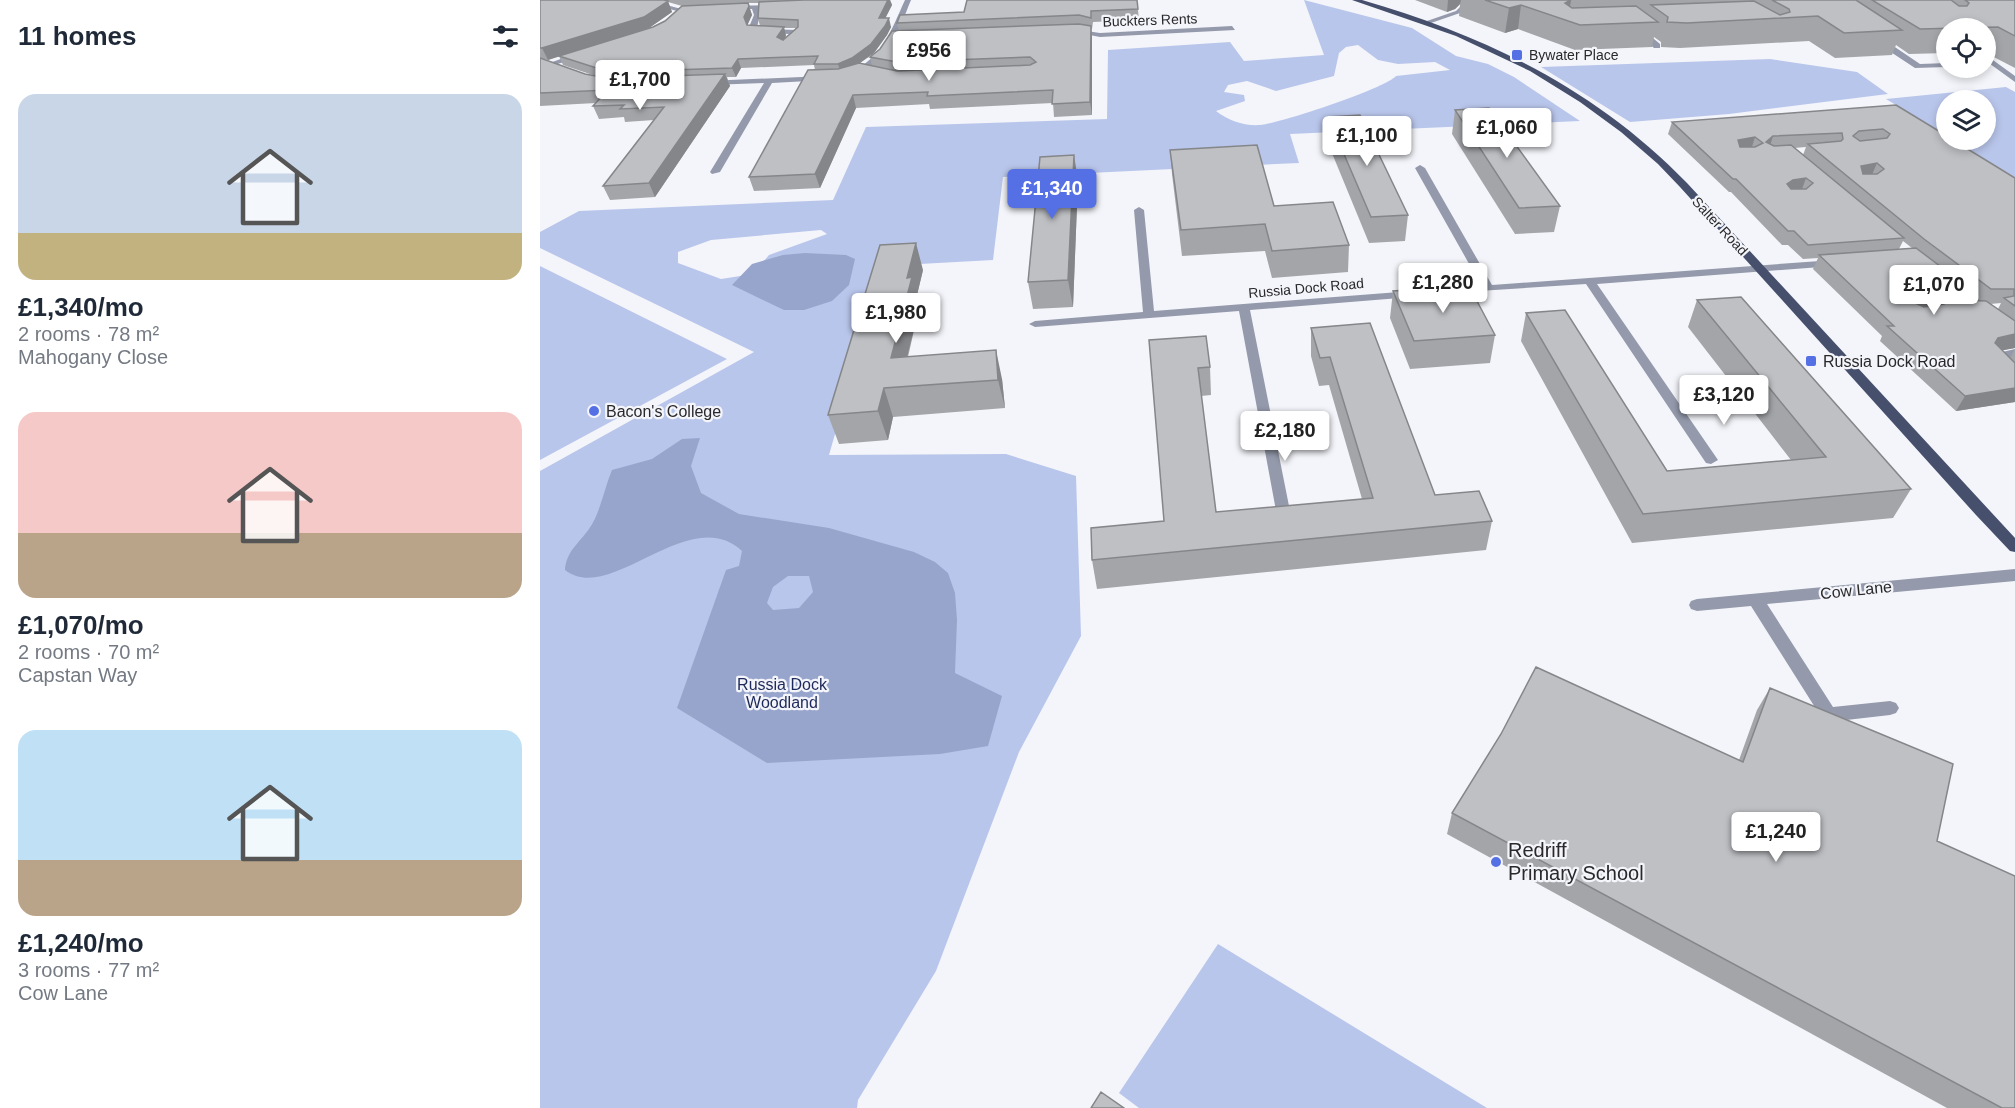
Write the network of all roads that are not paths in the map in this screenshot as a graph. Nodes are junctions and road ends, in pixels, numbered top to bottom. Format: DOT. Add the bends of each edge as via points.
graph roads {
  1 [pos="640,0"];
  2 [pos="760,0"];
  3 [pos="908,0"];
  4 [pos="1355,0"];
  5 [pos="1471,0"];
  6 [pos="790,5"];
  7 [pos="755,7"];
  8 [pos="724,8"];
  9 [pos="692,9"];
  10 [pos="682,10"];
  11 [pos="1428,22"];
  12 [pos="1643,24"];
  13 [pos="664,26"];
  14 [pos="1232,28"];
  15 [pos="1069,31"];
  16 [pos="1872,36"];
  17 [pos="890,39"];
  18 [pos="902,39"];
  19 [pos="786,45"];
  20 [pos="1657,46"];
  21 [pos="590,51"];
  22 [pos="544,63"];
  23 [pos="1936,65"];
  24 [pos="1996,67"];
  25 [pos="566,72"];
  26 [pos="842,77"];
  27 [pos="831,78"];
  28 [pos="2015,80"];
  29 [pos="769,81"];
  30 [pos="700,84"];
  31 [pos="1420,168"];
  32 [pos="715,171"];
  33 [pos="1139,210"];
  34 [pos="1844,262"];
  35 [pos="1759,268"];
  36 [pos="1588,280"];
  37 [pos="1488,288"];
  38 [pos="1442,292"];
  39 [pos="1419,294"];
  40 [pos="1244,308"];
  41 [pos="1149,315"];
  42 [pos="1035,324"];
  43 [pos="2015,353"];
  44 [pos="2015,377"];
  45 [pos="1711,460"];
  46 [pos="1284,516"];
  47 [pos="2015,547"];
  48 [pos="2015,575"];
  49 [pos="1756,600"];
  50 [pos="1697,605"];
  51 [pos="1890,708"];
  1 -- 10 [label="street"];
  2 -- 7 [label="street"];
  3 -- 17 [label="street"];
  4 -- 11 [label="main road, Salter Road"];
  5 -- 11 [label="street" via="1458,12"];
  6 -- 7 [label="street"];
  7 -- 8 [label="street"];
  7 -- 19 [label="street" via="755,31 796,32"];
  9 -- 10 [label="street"];
  10 -- 13 [label="street"];
  11 -- 35 [label="main road, Salter Road" via="1516,60 1594,109 1661,162"];
  12 -- 20 [label="street" via="1632,24"];
  14 -- 15 [label="street, Buckters Rents" via="1100,35"];
  16 -- 23 [label="street" via="1918,66"];
  17 -- 18 [label="street"];
  17 -- 26 [label="street" via="881,58 868,72"];
  21 -- 22 [label="street"];
  22 -- 25 [label="street"];
  24 -- 28 [label="street"];
  27 -- 29 [label="street"];
  29 -- 30 [label="street"];
  29 -- 32 [label="street"];
  31 -- 37 [label="street"];
  33 -- 41 [label="street"];
  34 -- 35 [label="street"];
  35 -- 36 [label="street"];
  35 -- 47 [label="main road, Salter Road"];
  36 -- 37 [label="street"];
  36 -- 45 [label="street"];
  37 -- 38 [label="street"];
  39 -- 40 [label="street, Russia Dock Road"];
  40 -- 41 [label="street, Russia Dock Road"];
  40 -- 46 [label="street"];
  41 -- 42 [label="street, Russia Dock Road"];
  43 -- 44 [label="street" via="1994,358"];
  48 -- 49 [label="street, Cow Lane"];
  49 -- 50 [label="street, Cow Lane"];
  49 -- 51 [label="street" via="1829,715"];
}
